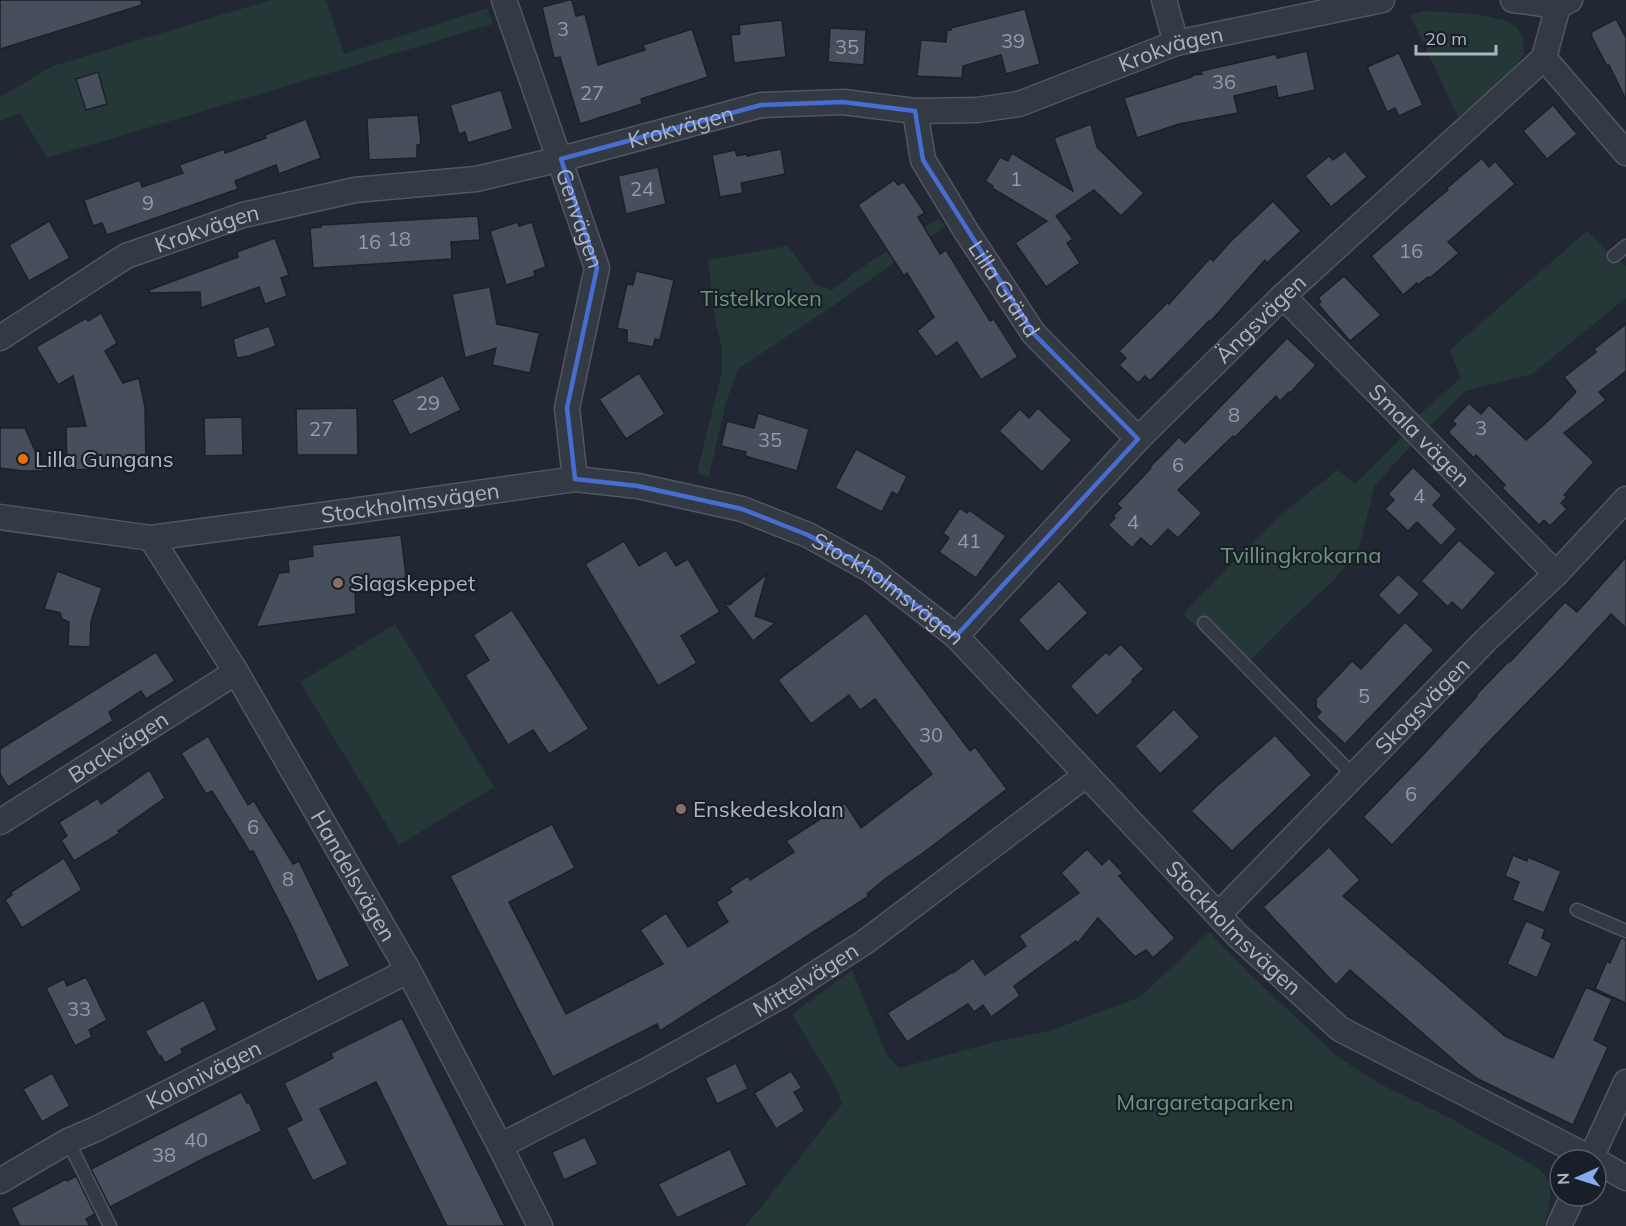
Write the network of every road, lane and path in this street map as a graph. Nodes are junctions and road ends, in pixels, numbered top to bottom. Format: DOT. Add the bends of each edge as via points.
graph roads {
  1 [pos="504,0"];
  2 [pos="1164,0"];
  3 [pos="1382,0"];
  4 [pos="1515,0"];
  5 [pos="1564,3"];
  6 [pos="1176,43"];
  7 [pos="1544,58"];
  8 [pos="915,111"];
  9 [pos="1626,153"];
  10 [pos="561,159"];
  11 [pos="1626,246"];
  12 [pos="1614,256"];
  13 [pos="1283,296"];
  14 [pos="0,338"];
  15 [pos="1138,439"];
  16 [pos="575,479"];
  17 [pos="1626,499"];
  18 [pos="0,517"];
  19 [pos="151,538"];
  20 [pos="1556,574"];
  21 [pos="1204,623"];
  22 [pos="956,636"];
  23 [pos="236,672"];
  24 [pos="1086,775"];
  25 [pos="1354,776"];
  26 [pos="0,822"];
  27 [pos="1577,910"];
  28 [pos="1218,914"];
  29 [pos="1626,931"];
  30 [pos="408,970"];
  31 [pos="1626,1082"];
  32 [pos="68,1141"];
  33 [pos="500,1146"];
  34 [pos="1570,1148"];
  35 [pos="1598,1148"];
  36 [pos="1608,1168"];
  37 [pos="1626,1178"];
  38 [pos="0,1181"];
  39 [pos="1567,1208"];
  40 [pos="110,1226"];
  41 [pos="540,1226"];
  42 [pos="1559,1226"];
  1 -- 10 [label="street, Genvägen"];
  2 -- 6 [label="street"];
  3 -- 6 [label="street, Krokvägen"];
  4 -- 5 [label="street"];
  5 -- 7 [label="street"];
  6 -- 8 [label="street, Krokvägen" via="1019,104 977,110"];
  7 -- 9 [label="street"];
  7 -- 13 [label="street, Ängsvägen"];
  8 -- 10 [label="street, Krokvägen" via="843,102 761,105"];
  8 -- 15 [label="street, Lilla Gränd" via="923,160 1034,334"];
  10 -- 14 [label="street, Krokvägen" via="476,179 355,189 243,215 126,256"];
  10 -- 16 [label="street, Genvägen" via="597,268 567,408"];
  11 -- 12 [label="lane"];
  13 -- 15 [label="street, Ängsvägen"];
  13 -- 20 [label="street, Smala vägen"];
  15 -- 22 [label="street, Ängsvägen"];
  16 -- 19 [label="street, Stockholmsvägen"];
  16 -- 22 [label="street, Stockholmsvägen" via="638,486 742,509 808,535 871,570"];
  17 -- 20 [label="street, Skogsvägen"];
  18 -- 19 [label="street, Stockholmsvägen"];
  19 -- 23 [label="street, Handelsvägen"];
  20 -- 25 [label="street, Skogsvägen"];
  21 -- 25 [label="lane"];
  22 -- 24 [label="street, Stockholmsvägen"];
  23 -- 26 [label="street, Backvägen"];
  23 -- 30 [label="street, Handelsvägen"];
  24 -- 28 [label="street, Stockholmsvägen"];
  24 -- 33 [label="street, Mittelvägen" via="865,942 781,996"];
  25 -- 28 [label="street, Skogsvägen"];
  27 -- 29 [label="lane"];
  28 -- 34 [label="street, Stockholmsvägen" via="1340,1029"];
  30 -- 32 [label="street, Kolonivägen"];
  30 -- 33 [label="street, Handelsvägen"];
  31 -- 35 [label="street"];
  32 -- 38 [label="street, Kolonivägen"];
  32 -- 40 [label="lane"];
  33 -- 41 [label="street, Handelsvägen"];
  36 -- 37 [label="street, Stockholmsvägen"];
  39 -- 42 [label="street"];
}
